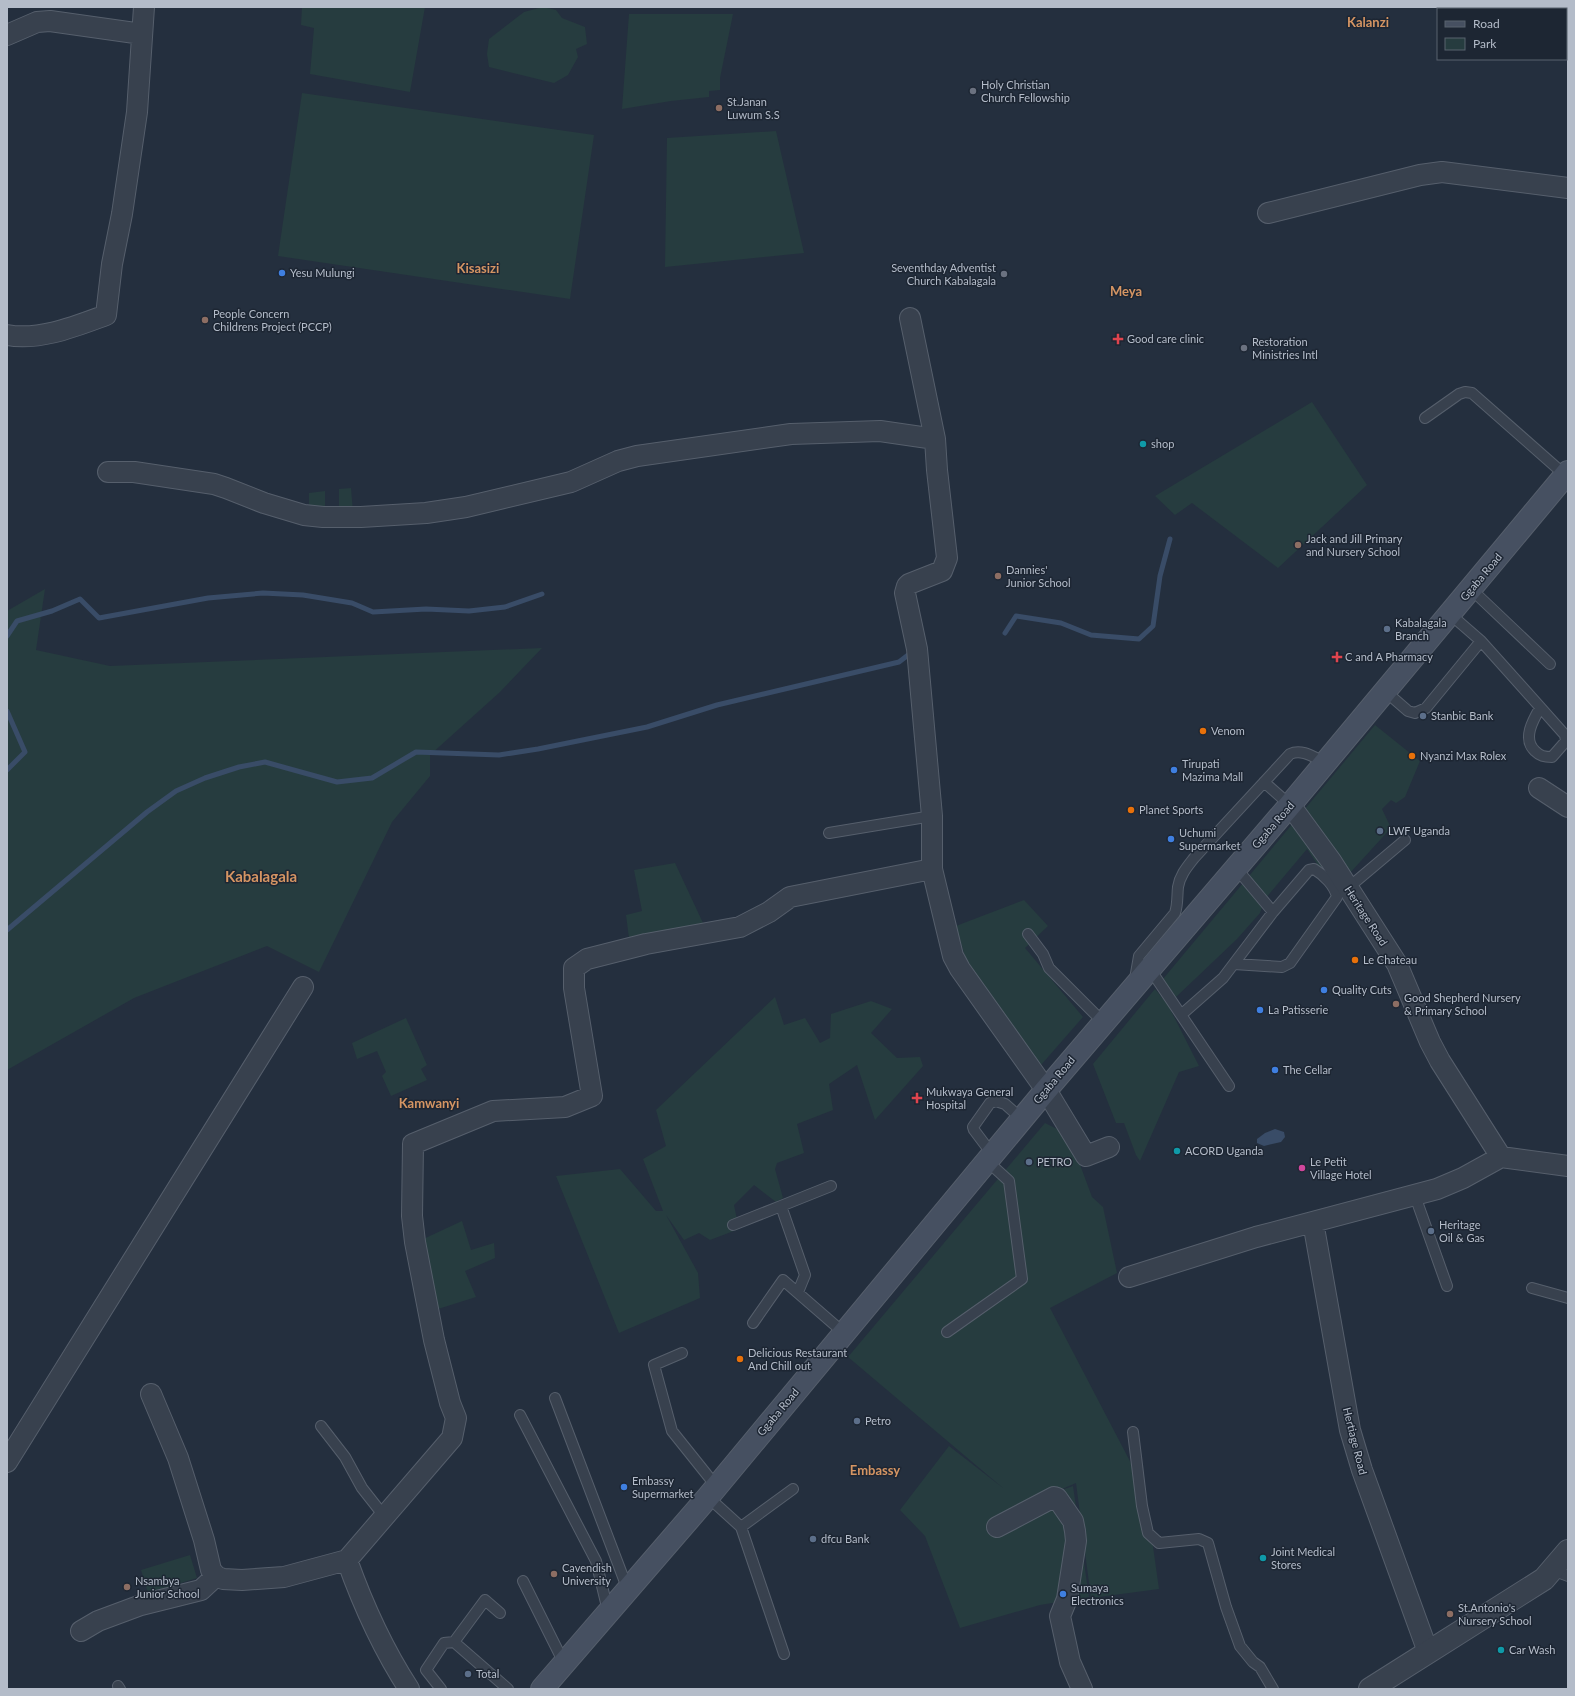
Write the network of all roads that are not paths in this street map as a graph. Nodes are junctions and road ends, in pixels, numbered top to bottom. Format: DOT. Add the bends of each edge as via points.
graph roads {
  1 [pos="144,7"];
  2 [pos="142,34"];
  3 [pos="7,35"];
  4 [pos="1568,188"];
  5 [pos="1268,213"];
  6 [pos="910,318"];
  7 [pos="7,335"];
  8 [pos="1425,418"];
  9 [pos="935,439"];
  10 [pos="108,472"];
  11 [pos="1567,473"];
  12 [pos="1471,589"];
  13 [pos="1450,614"];
  14 [pos="1481,641"];
  15 [pos="1550,664"];
  16 [pos="1385,692"];
  17 [pos="1540,708"];
  18 [pos="1326,763"];
  19 [pos="1264,782"];
  20 [pos="1539,788"];
  21 [pos="1290,806"];
  22 [pos="1568,807"];
  23 [pos="932,816"];
  24 [pos="829,833"];
  25 [pos="1405,840"];
  26 [pos="1236,868"];
  27 [pos="932,869"];
  28 [pos="1348,888"];
  29 [pos="1273,912"];
  30 [pos="1028,934"];
  31 [pos="1234,964"];
  32 [pos="1150,969"];
  33 [pos="303,987"];
  34 [pos="1134,987"];
  35 [pos="1181,1015"];
  36 [pos="1103,1022"];
  37 [pos="1229,1086"];
  38 [pos="1046,1090"];
  39 [pos="1022,1119"];
  40 [pos="1109,1147"];
  41 [pos="989,1157"];
  42 [pos="1501,1157"];
  43 [pos="1568,1166"];
  44 [pos="831,1186"];
  45 [pos="1415,1196"];
  46 [pos="781,1206"];
  47 [pos="1313,1222"];
  48 [pos="733,1225"];
  49 [pos="1129,1277"];
  50 [pos="1447,1286"];
  51 [pos="1532,1288"];
  52 [pos="798,1292"];
  53 [pos="1568,1298"];
  54 [pos="753,1323"];
  55 [pos="947,1332"];
  56 [pos="844,1333"];
  57 [pos="682,1353"];
  58 [pos="151,1394"];
  59 [pos="555,1398"];
  60 [pos="520,1415"];
  61 [pos="321,1426"];
  62 [pos="1133,1432"];
  63 [pos="10,1449"];
  64 [pos="794,1488"];
  65 [pos="712,1492"];
  66 [pos="384,1516"];
  67 [pos="741,1527"];
  68 [pos="997,1528"];
  69 [pos="1568,1551"];
  70 [pos="348,1560"];
  71 [pos="1560,1573"];
  72 [pos="216,1576"];
  73 [pos="523,1582"];
  74 [pos="628,1590"];
  75 [pos="608,1611"];
  76 [pos="500,1613"];
  77 [pos="81,1631"];
  78 [pos="454,1642"];
  79 [pos="1428,1652"];
  80 [pos="784,1654"];
  81 [pos="564,1663"];
  82 [pos="408,1689"];
  83 [pos="441,1689"];
  84 [pos="508,1689"];
  85 [pos="542,1689"];
  86 [pos="1082,1689"];
  87 [pos="1273,1689"];
  88 [pos="1370,1689"];
  1 -- 2 [label="street"];
  2 -- 3 [label="street" via="50,21 37,22"];
  2 -- 7 [label="street" via="137,112 106,315 65,330 32,335"];
  4 -- 5 [label="street" via="1442,172 1420,174"];
  6 -- 9 [label="street"];
  8 -- 11 [label="lane" via="1459,394 1472,393"];
  9 -- 10 [label="street" via="880,432 791,434 637,456 571,482 466,507 426,513 361,517 304,514 264,503 214,484 134,472"];
  9 -- 23 [label="street" via="947,558 942,571 909,584 905,593 917,649"];
  11 -- 12 [label="main road, Ggaba Road"];
  12 -- 13 [label="main road, Ggaba Road"];
  12 -- 15 [label="lane"];
  13 -- 14 [label="lane"];
  13 -- 16 [label="main road, Ggaba Road"];
  14 -- 16 [label="lane" via="1426,708 1415,713 1408,711"];
  14 -- 17 [label="lane"];
  16 -- 18 [label="main road, Ggaba Road"];
  17 -- 17 [label="lane" via="1566,738 1552,757 1540,756 1530,747 1528,736"];
  18 -- 19 [label="lane" via="1306,754 1294,752"];
  18 -- 21 [label="main road, Ggaba Road"];
  19 -- 21 [label="lane"];
  19 -- 34 [label="lane" via="1194,858 1182,875 1175,912 1139,956"];
  20 -- 22 [label="street"];
  21 -- 26 [label="main road, Ggaba Road"];
  21 -- 28 [label="street, Heritage Road"];
  23 -- 24 [label="lane"];
  23 -- 27 [label="street"];
  25 -- 28 [label="lane"];
  26 -- 29 [label="lane"];
  26 -- 32 [label="main road, Ggaba Road"];
  27 -- 38 [label="street" via="953,956"];
  27 -- 66 [label="street" via="790,897 769,912 740,927 646,944 587,959 574,968 574,988 592,1096 565,1107 493,1111 413,1144 412,1216 415,1242 434,1340 456,1418 452,1438"];
  28 -- 42 [label="street, Heritage Road" via="1397,964 1440,1061"];
  29 -- 31 [label="lane"];
  29 -- 31 [label="lane" via="1309,870 1314,869 1322,874 1336,891 1337,898 1290,963 1282,967"];
  30 -- 36 [label="lane" via="1043,954 1049,968"];
  31 -- 35 [label="lane" via="1223,978"];
  32 -- 34 [label="main road, Ggaba Road"];
  32 -- 35 [label="lane"];
  33 -- 63 [label="street"];
  34 -- 36 [label="main road, Ggaba Road"];
  35 -- 37 [label="lane"];
  36 -- 38 [label="main road, Ggaba Road"];
  38 -- 39 [label="main road, Ggaba Road"];
  38 -- 40 [label="street" via="1086,1156"];
  39 -- 41 [label="main road, Ggaba Road"];
  39 -- 41 [label="lane" via="1005,1104 996,1101 990,1103 973,1127"];
  41 -- 55 [label="lane" via="1009,1180 1022,1279"];
  41 -- 56 [label="main road, Ggaba Road"];
  42 -- 43 [label="street"];
  42 -- 45 [label="street" via="1462,1178"];
  44 -- 46 [label="lane"];
  45 -- 47 [label="street"];
  45 -- 50 [label="lane"];
  46 -- 48 [label="lane"];
  46 -- 52 [label="lane" via="805,1275"];
  47 -- 49 [label="street"];
  47 -- 79 [label="street, Hertiage Road" via="1350,1430"];
  51 -- 53 [label="lane"];
  52 -- 54 [label="lane" via="784,1280"];
  52 -- 56 [label="lane"];
  56 -- 65 [label="main road, Ggaba Road"];
  57 -- 65 [label="lane" via="654,1365 672,1432"];
  58 -- 72 [label="street" via="178,1458 211,1570"];
  59 -- 74 [label="lane"];
  60 -- 75 [label="lane" via="596,1561"];
  61 -- 66 [label="lane" via="345,1456 362,1488"];
  62 -- 87 [label="lane" via="1148,1533 1159,1543 1199,1539 1208,1543 1240,1646 1260,1667"];
  64 -- 67 [label="lane"];
  65 -- 67 [label="lane"];
  65 -- 74 [label="main road, Ggaba Road"];
  66 -- 70 [label="street"];
  67 -- 80 [label="lane"];
  68 -- 86 [label="street" via="1054,1497 1073,1521 1076,1541 1067,1598 1060,1616 1070,1662"];
  69 -- 71 [label="street"];
  70 -- 72 [label="street" via="284,1577 242,1580"];
  70 -- 82 [label="street" via="360,1595 382,1643"];
  71 -- 79 [label="street" via="1544,1579"];
  72 -- 77 [label="street" via="201,1590 141,1605 98,1621"];
  73 -- 81 [label="lane"];
  74 -- 75 [label="main road, Ggaba Road"];
  75 -- 81 [label="main road, Ggaba Road"];
  76 -- 78 [label="lane" via="485,1600"];
  78 -- 83 [label="lane" via="444,1643 426,1670"];
  78 -- 84 [label="lane"];
  79 -- 88 [label="street"];
  81 -- 85 [label="main road, Ggaba Road"];
}
